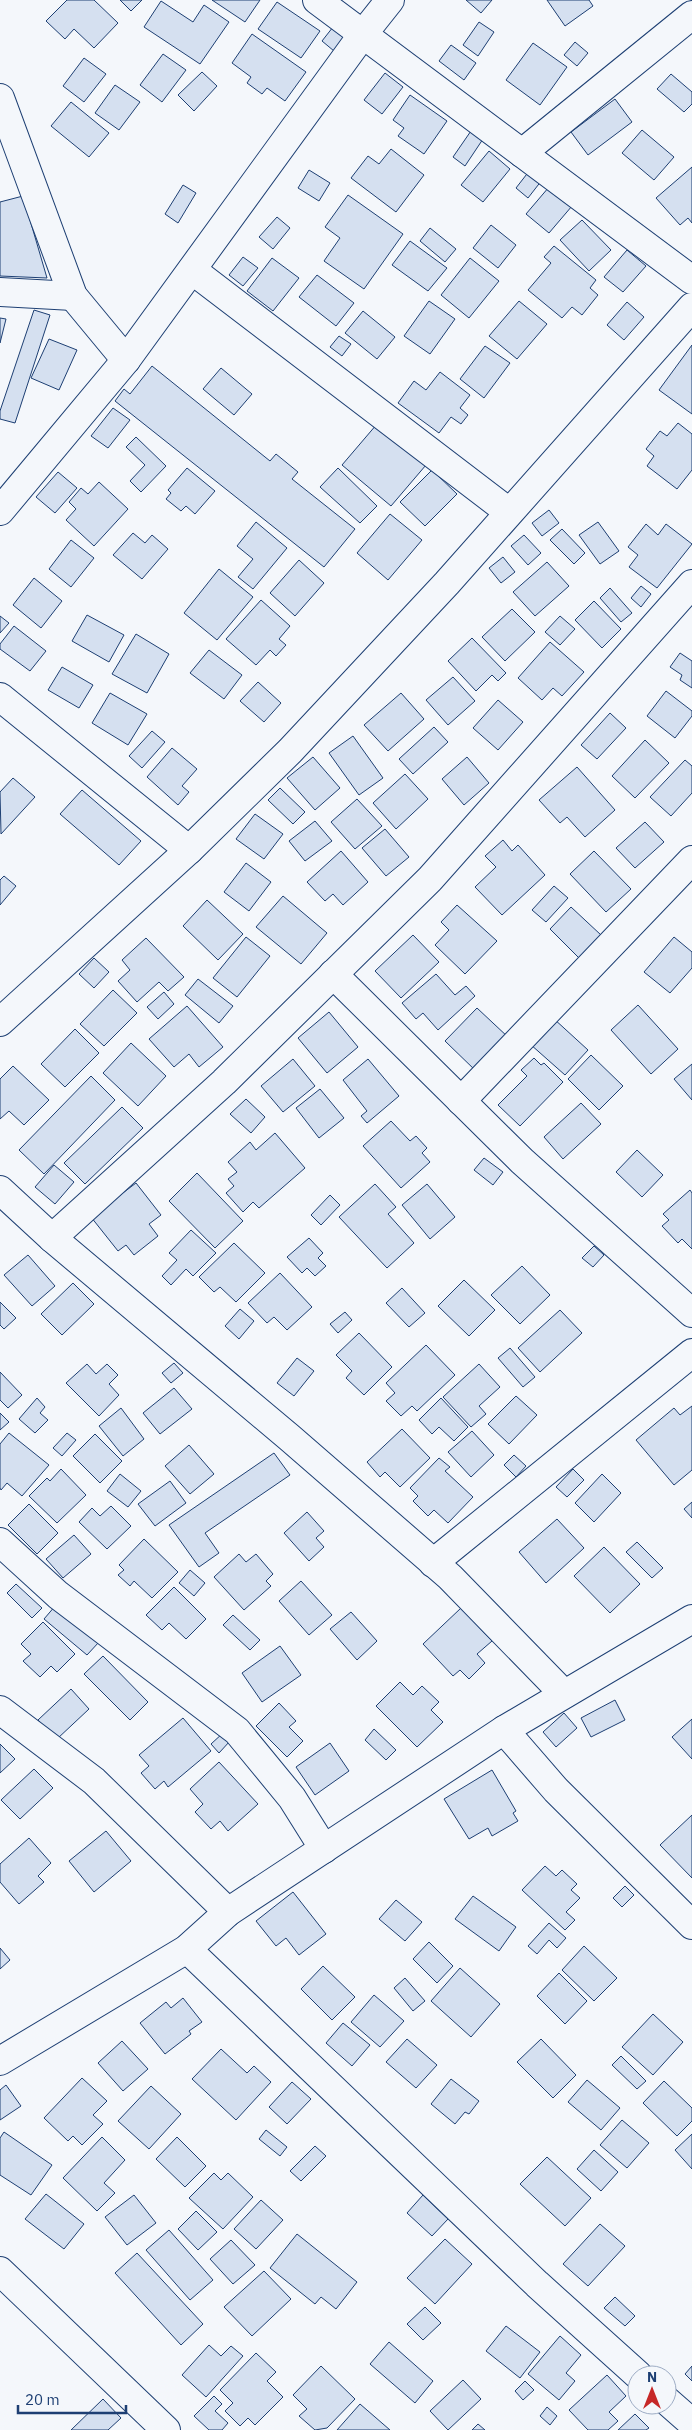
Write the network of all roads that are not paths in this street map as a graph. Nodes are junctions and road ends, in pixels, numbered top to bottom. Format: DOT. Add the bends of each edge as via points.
graph roads {
  1 [pos="318,0"];
  2 [pos="390,0"];
  3 [pos="692,15"];
  4 [pos="362,34"];
  5 [pos="0,98"];
  6 [pos="522,153"];
  7 [pos="192,270"];
  8 [pos="692,280"];
  9 [pos="0,292"];
  10 [pos="73,296"];
  11 [pos="692,307"];
  12 [pos="126,360"];
  13 [pos="0,511"];
  14 [pos="509,512"];
  15 [pos="692,584"];
  16 [pos="0,697"];
  17 [pos="188,850"];
  18 [pos="692,860"];
  19 [pos="333,974"];
  20 [pos="0,1022"];
  21 [pos="461,1101"];
  22 [pos="0,1190"];
  23 [pos="52,1238"];
  24 [pos="692,1313"];
  25 [pos="692,1353"];
  26 [pos="0,1542"];
  27 [pos="433,1563"];
  28 [pos="692,1618"];
  29 [pos="564,1694"];
  30 [pos="0,1710"];
  31 [pos="504,1730"];
  32 [pos="324,1849"];
  33 [pos="228,1912"];
  34 [pos="692,1925"];
  35 [pos="187,1948"];
  36 [pos="0,2061"];
  37 [pos="0,2271"];
  38 [pos="627,2365"];
  39 [pos="677,2410"];
  40 [pos="692,2423"];
  41 [pos="166,2430"];
  1 -- 4 [label="street"];
  2 -- 4 [label="street"];
  3 -- 6 [label="street"];
  4 -- 6 [label="street"];
  4 -- 7 [label="street"];
  5 -- 10 [label="street"];
  6 -- 8 [label="street"];
  7 -- 12 [label="street"];
  7 -- 14 [label="street"];
  9 -- 10 [label="street"];
  10 -- 12 [label="street"];
  11 -- 14 [label="street"];
  12 -- 13 [label="street"];
  14 -- 17 [label="street" via="297,744"];
  15 -- 19 [label="street" via="430,879"];
  16 -- 17 [label="street"];
  17 -- 20 [label="street"];
  18 -- 21 [label="street"];
  19 -- 21 [label="street"];
  19 -- 23 [label="street" via="224,1082"];
  21 -- 24 [label="street" via="522,1161"];
  22 -- 23 [label="street"];
  23 -- 27 [label="street"];
  25 -- 27 [label="street"];
  26 -- 32 [label="street" via="58,1595 237,1731 292,1798"];
  27 -- 29 [label="street"];
  28 -- 29 [label="street"];
  29 -- 31 [label="street"];
  30 -- 33 [label="street" via="94,1781"];
  31 -- 32 [label="street"];
  31 -- 34 [label="street" via="556,1790"];
  32 -- 33 [label="street"];
  33 -- 35 [label="street"];
  35 -- 36 [label="street"];
  35 -- 38 [label="street" via="537,2284"];
  37 -- 41 [label="street"];
  39 -- 40 [label="street"];
}
